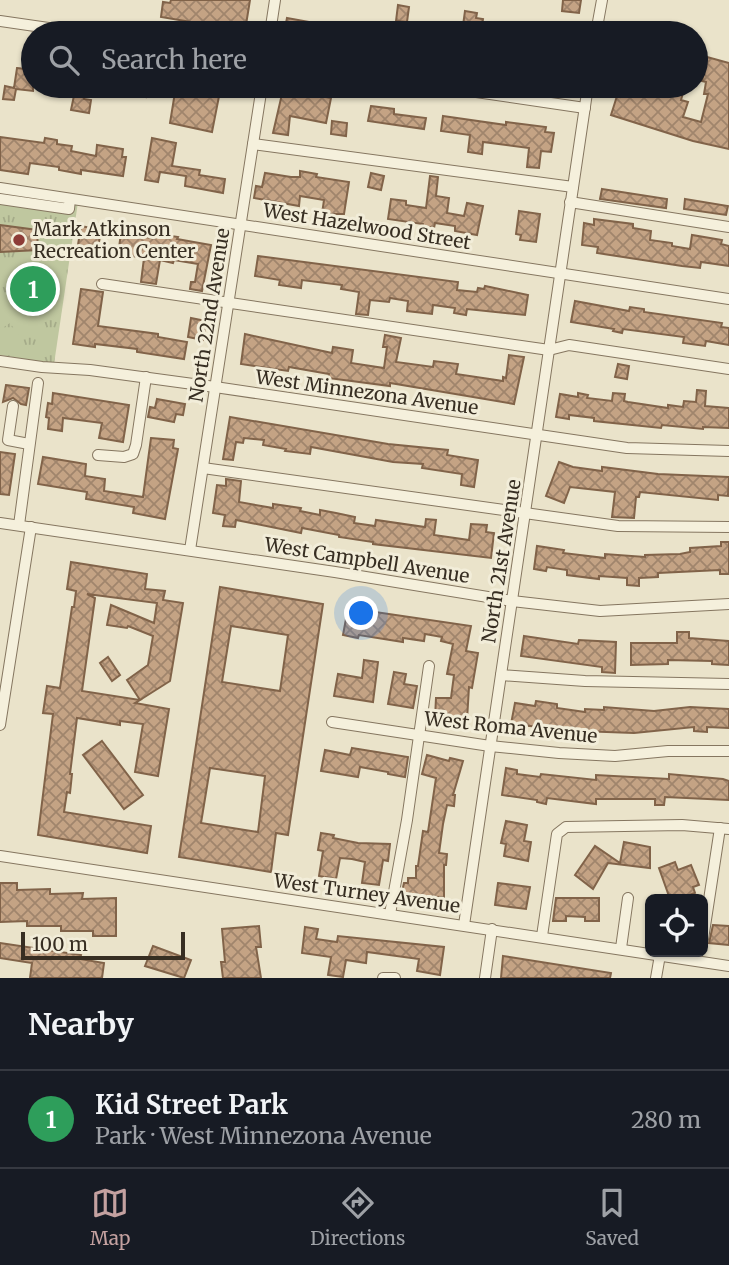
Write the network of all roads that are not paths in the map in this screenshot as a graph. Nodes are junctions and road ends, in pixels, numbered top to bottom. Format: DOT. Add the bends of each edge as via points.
graph roads {
  1 [pos="275,0"];
  2 [pos="602,0"];
  3 [pos="0,21"];
  4 [pos="272,21"];
  5 [pos="598,21"];
  6 [pos="21,24"];
  7 [pos="260,98"];
  8 [pos="516,98"];
  9 [pos="586,98"];
  10 [pos="584,108"];
  11 [pos="253,144"];
  12 [pos="573,187"];
  13 [pos="0,188"];
  14 [pos="0,199"];
  15 [pos="570,202"];
  16 [pos="69,204"];
  17 [pos="241,225"];
  18 [pos="729,227"];
  19 [pos="559,272"];
  20 [pos="102,284"];
  21 [pos="729,299"];
  22 [pos="228,303"];
  23 [pos="549,350"];
  24 [pos="0,361"];
  25 [pos="729,369"];
  26 [pos="146,377"];
  27 [pos="38,383"];
  28 [pos="215,387"];
  29 [pos="13,407"];
  30 [pos="538,435"];
  31 [pos="29,444"];
  32 [pos="729,451"];
  33 [pos="98,455"];
  34 [pos="203,468"];
  35 [pos="526,513"];
  36 [pos="0,523"];
  37 [pos="19,525"];
  38 [pos="31,527"];
  39 [pos="729,527"];
  40 [pos="190,550"];
  41 [pos="512,601"];
  42 [pos="729,604"];
  43 [pos="429,666"];
  44 [pos="501,676"];
  45 [pos="729,684"];
  46 [pos="332,722"];
  47 [pos="0,725"];
  48 [pos="419,735"];
  49 [pos="490,746"];
  50 [pos="729,751"];
  51 [pos="724,828"];
  52 [pos="0,856"];
  53 [pos="628,898"];
  54 [pos="708,913"];
  55 [pos="390,914"];
  56 [pos="464,925"];
  57 [pos="492,929"];
  58 [pos="542,936"];
  59 [pos="621,948"];
  60 [pos="645,953"];
  61 [pos="660,957"];
  62 [pos="703,957"];
  63 [pos="729,965"];
  64 [pos="383,978"];
  65 [pos="395,978"];
  66 [pos="485,978"];
  67 [pos="656,978"];
  1 -- 4 [label="street"];
  2 -- 5 [label="street"];
  3 -- 6 [label="street"];
  7 -- 11 [label="street, North 22nd Avenue"];
  8 -- 10 [label="street"];
  9 -- 10 [label="street, North 21st Avenue"];
  10 -- 12 [label="street, North 21st Avenue"];
  11 -- 12 [label="street"];
  11 -- 17 [label="street, North 22nd Avenue"];
  12 -- 15 [label="street, North 21st Avenue"];
  13 -- 16 [label="street, West Hazelwood Street"];
  14 -- 16 [label="street"];
  15 -- 18 [label="street"];
  15 -- 19 [label="street, North 21st Avenue"];
  16 -- 17 [label="street, West Hazelwood Street"];
  17 -- 19 [label="street, West Hazelwood Street"];
  17 -- 22 [label="street, North 22nd Avenue"];
  19 -- 21 [label="street, West Hazelwood Street"];
  19 -- 23 [label="street, North 21st Avenue"];
  20 -- 22 [label="street"];
  22 -- 23 [label="street"];
  22 -- 28 [label="street, North 22nd Avenue"];
  23 -- 25 [label="street" via="569,345"];
  23 -- 30 [label="street, North 21st Avenue"];
  24 -- 26 [label="street, West Minnezona Avenue"];
  26 -- 28 [label="street, West Minnezona Avenue"];
  26 -- 33 [label="street" via="133,454"];
  27 -- 31 [label="street"];
  28 -- 30 [label="street, West Minnezona Avenue"];
  28 -- 34 [label="street, North 22nd Avenue"];
  29 -- 31 [label="street" via="8,440"];
  30 -- 32 [label="street, West Minnezona Avenue" via="627,448"];
  30 -- 35 [label="street, North 21st Avenue"];
  31 -- 37 [label="street"];
  34 -- 35 [label="street"];
  34 -- 40 [label="street, North 22nd Avenue"];
  35 -- 39 [label="street" via="618,526"];
  35 -- 41 [label="street, North 21st Avenue"];
  36 -- 37 [label="street, West Campbell Avenue"];
  37 -- 38 [label="street, West Campbell Avenue"];
  38 -- 40 [label="street, West Campbell Avenue"];
  38 -- 47 [label="street"];
  40 -- 41 [label="street, West Campbell Avenue"];
  41 -- 42 [label="street, West Campbell Avenue" via="600,611"];
  41 -- 44 [label="street, North 21st Avenue"];
  43 -- 48 [label="street"];
  44 -- 45 [label="street"];
  44 -- 49 [label="street, North 21st Avenue"];
  46 -- 48 [label="street, West Roma Avenue"];
  48 -- 49 [label="street, West Roma Avenue"];
  48 -- 55 [label="street"];
  49 -- 50 [label="street, West Roma Avenue" via="615,756"];
  49 -- 56 [label="street, North 21st Avenue"];
  51 -- 54 [label="street"];
  51 -- 58 [label="street" via="566,827 557,834"];
  52 -- 55 [label="street, West Turney Avenue"];
  53 -- 59 [label="street"];
  55 -- 56 [label="street, West Turney Avenue"];
  56 -- 57 [label="street, West Turney Avenue"];
  57 -- 58 [label="street, West Turney Avenue"];
  57 -- 66 [label="street"];
  58 -- 59 [label="street, West Turney Avenue"];
  59 -- 60 [label="street, West Turney Avenue"];
  61 -- 67 [label="street"];
  62 -- 63 [label="street, West Turney Avenue"];
  64 -- 65 [label="street"];
}
